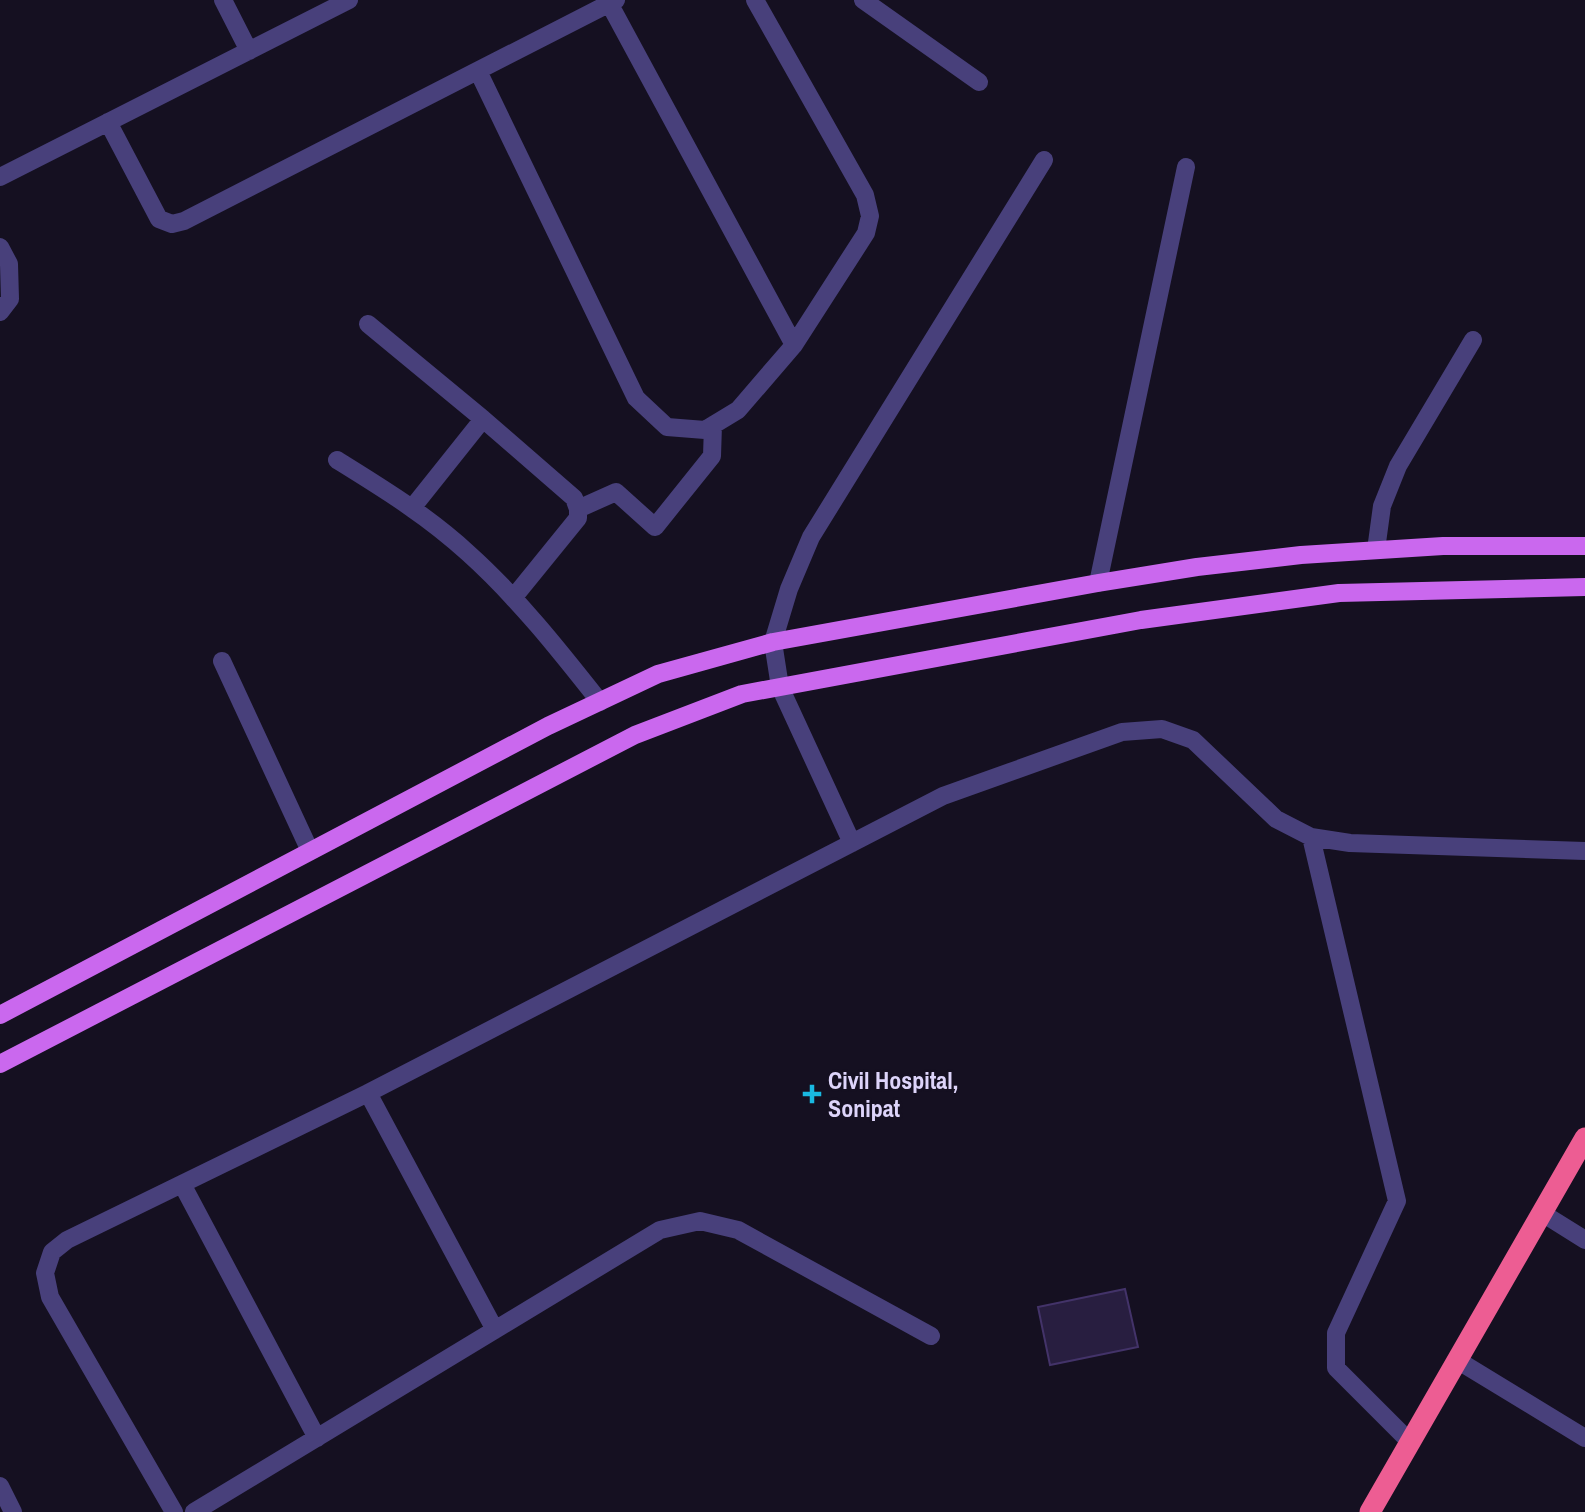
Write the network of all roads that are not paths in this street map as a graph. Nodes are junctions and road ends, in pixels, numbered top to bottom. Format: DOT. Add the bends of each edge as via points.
graph roads {
  1 [pos="223,0"];
  2 [pos="349,0"];
  3 [pos="755,0"];
  4 [pos="863,0"];
  5 [pos="612,2"];
  6 [pos="249,51"];
  7 [pos="478,71"];
  8 [pos="979,82"];
  9 [pos="108,122"];
  10 [pos="1044,160"];
  11 [pos="1186,167"];
  12 [pos="0,177"];
  13 [pos="0,247"];
  14 [pos="0,312"];
  15 [pos="368,324"];
  16 [pos="1473,340"];
  17 [pos="794,345"];
  18 [pos="483,419"];
  19 [pos="713,425"];
  20 [pos="337,460"];
  21 [pos="412,508"];
  22 [pos="578,509"];
  23 [pos="1585,545"];
  24 [pos="1376,550"];
  25 [pos="1098,583"];
  26 [pos="1585,587"];
  27 [pos="513,598"];
  28 [pos="773,642"];
  29 [pos="222,662"];
  30 [pos="780,687"];
  31 [pos="600,702"];
  32 [pos="1311,837"];
  33 [pos="852,843"];
  34 [pos="310,851"];
  35 [pos="1585,851"];
  36 [pos="0,1015"];
  37 [pos="0,1064"];
  38 [pos="368,1093"];
  39 [pos="1585,1138"];
  40 [pos="182,1184"];
  41 [pos="1542,1213"];
  42 [pos="1585,1240"];
  43 [pos="495,1330"];
  44 [pos="931,1336"];
  45 [pos="1457,1360"];
  46 [pos="317,1438"];
  47 [pos="1585,1438"];
  48 [pos="1410,1442"];
  49 [pos="0,1486"];
  50 [pos="13,1512"];
  51 [pos="174,1512"];
  52 [pos="194,1512"];
  53 [pos="1370,1512"];
  1 -- 6 [label="street"];
  2 -- 6 [label="street"];
  3 -- 17 [label="street" via="865,195 870,216 866,233"];
  4 -- 8 [label="street"];
  5 -- 7 [label="street"];
  5 -- 17 [label="street"];
  6 -- 9 [label="street"];
  7 -- 9 [label="street" via="172,224 159,219"];
  7 -- 19 [label="street" via="636,398 667,427 705,430"];
  9 -- 12 [label="street"];
  10 -- 28 [label="street" via="811,537"];
  11 -- 25 [label="street"];
  13 -- 14 [label="street" via="9,264 10,299"];
  15 -- 18 [label="street"];
  16 -- 24 [label="street" via="1398,466 1382,506"];
  17 -- 19 [label="street" via="738,410"];
  18 -- 21 [label="street"];
  18 -- 22 [label="street" via="573,498"];
  19 -- 22 [label="street" via="712,456 656,527 616,492"];
  20 -- 21 [label="street"];
  21 -- 27 [label="street" via="468,552"];
  22 -- 27 [label="street" via="578,518"];
  23 -- 24 [label="main road"];
  24 -- 25 [label="main road" via="1210,565"];
  25 -- 28 [label="main road"];
  26 -- 30 [label="main road" via="1339,593 1141,620"];
  27 -- 31 [label="street"];
  28 -- 30 [label="street"];
  28 -- 31 [label="main road" via="658,674"];
  29 -- 34 [label="street"];
  30 -- 33 [label="street"];
  30 -- 37 [label="main road" via="742,694 635,734"];
  31 -- 34 [label="main road"];
  32 -- 33 [label="street" via="1276,819 1193,740 1162,729 1122,732 943,796"];
  32 -- 35 [label="street" via="1350,843"];
  32 -- 48 [label="street" via="1397,1201 1336,1333 1336,1368"];
  33 -- 38 [label="street"];
  34 -- 36 [label="main road"];
  38 -- 40 [label="street"];
  38 -- 43 [label="street"];
  39 -- 41 [label="highway"];
  40 -- 46 [label="street"];
  40 -- 51 [label="street" via="68,1240 52,1252 45,1273 50,1297"];
  41 -- 42 [label="street"];
  41 -- 45 [label="highway"];
  43 -- 44 [label="street" via="660,1230 700,1221 738,1230"];
  43 -- 46 [label="street"];
  45 -- 47 [label="street"];
  45 -- 48 [label="highway"];
  46 -- 52 [label="street"];
  48 -- 53 [label="highway"];
  49 -- 50 [label="street"];
}
